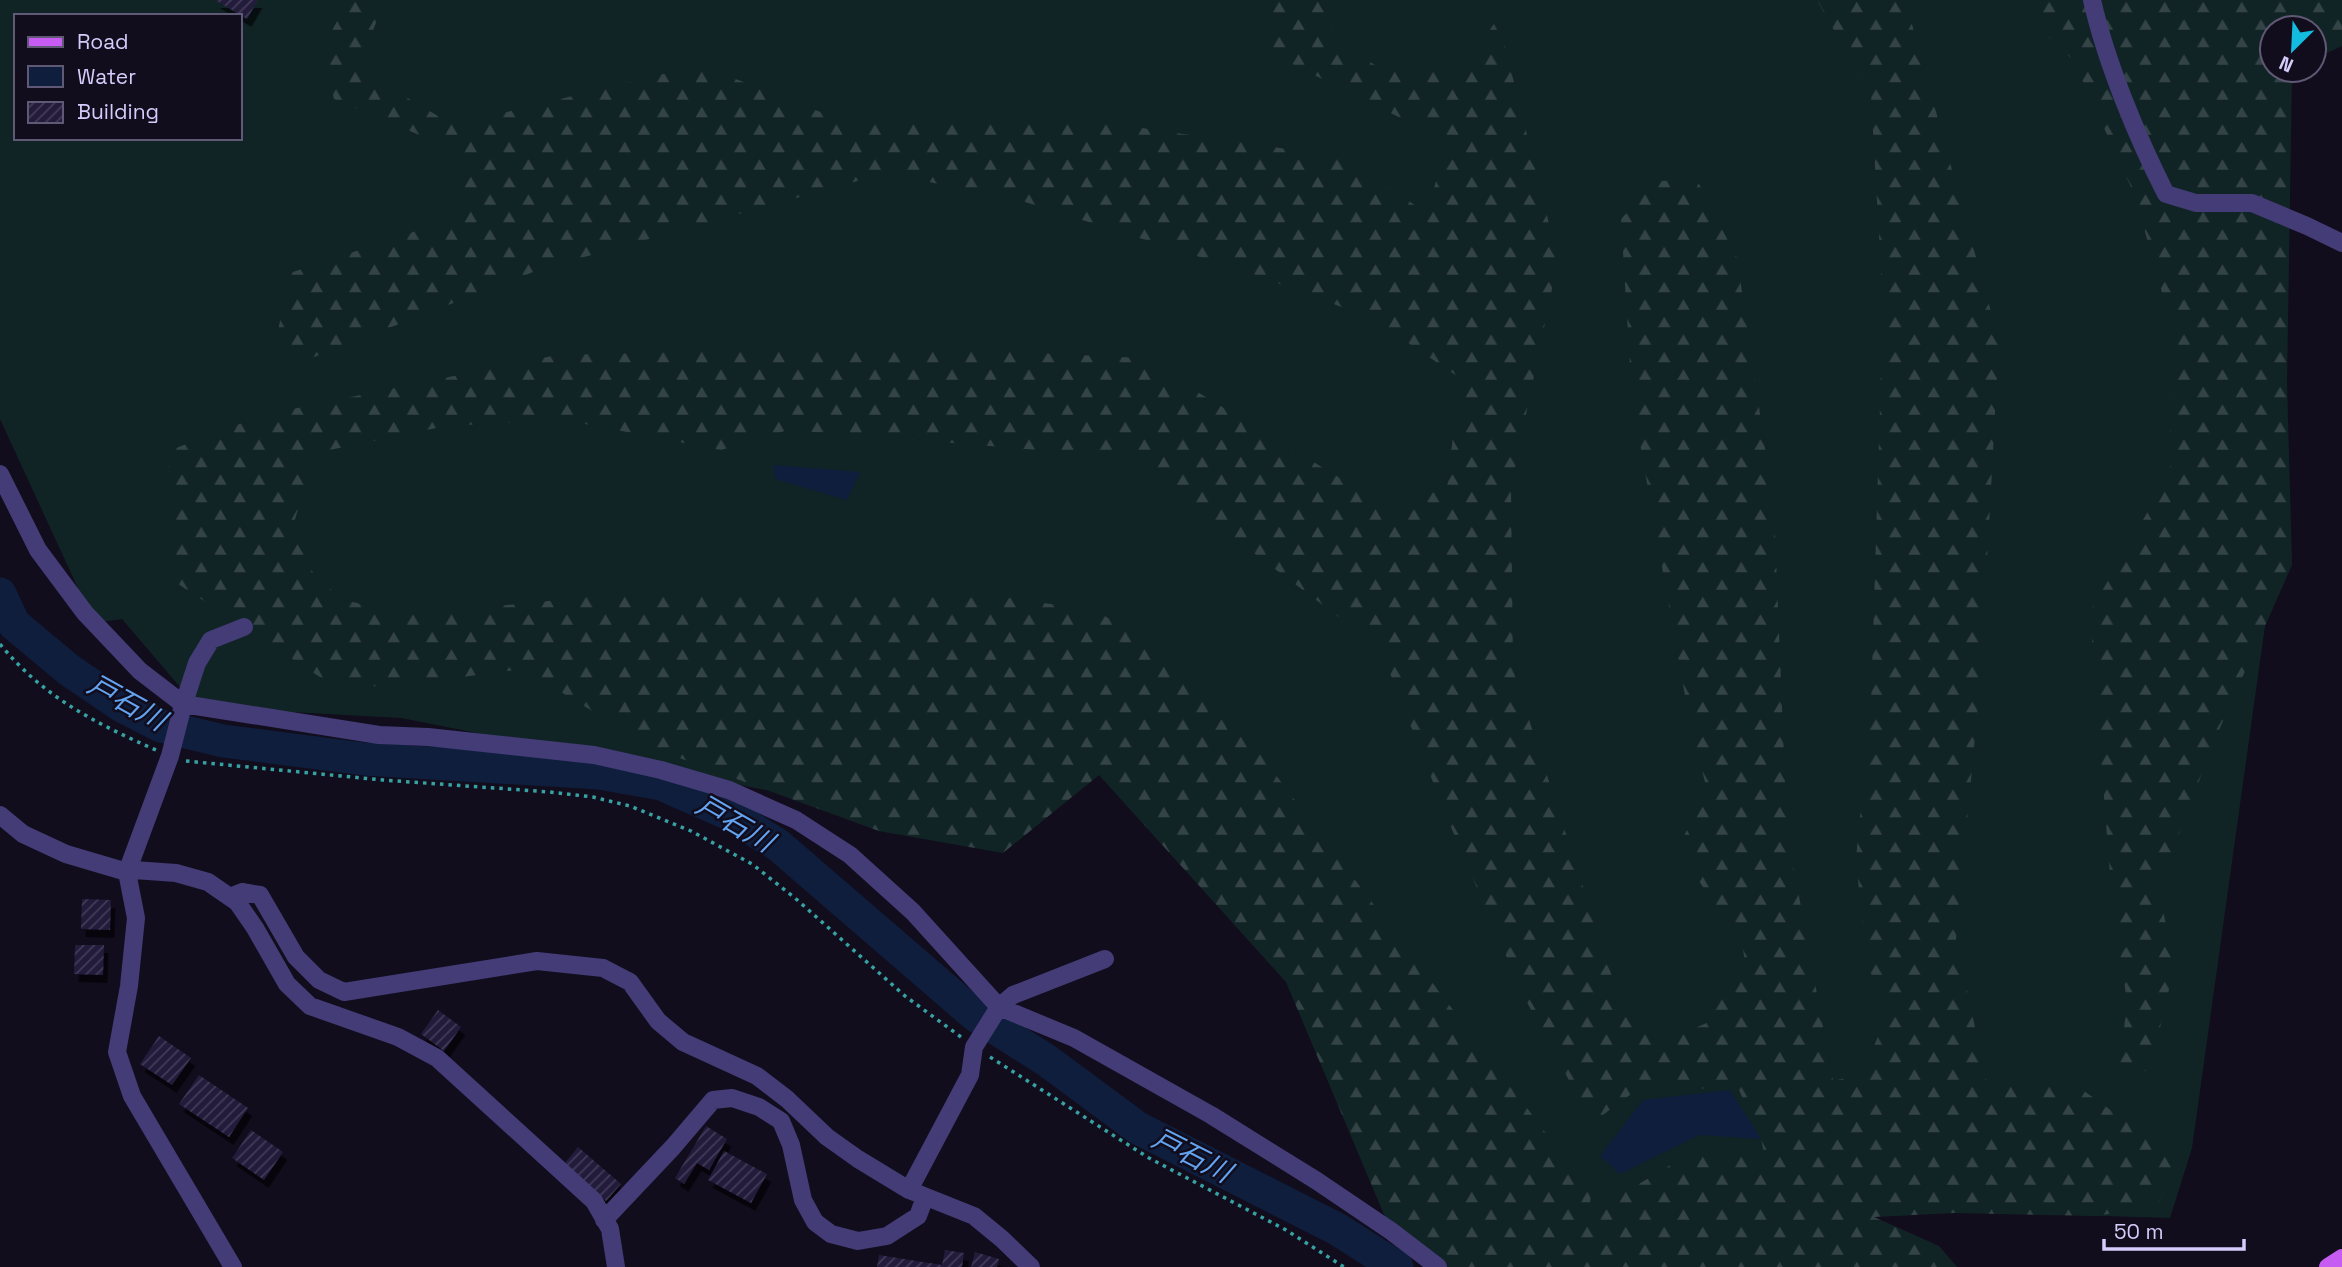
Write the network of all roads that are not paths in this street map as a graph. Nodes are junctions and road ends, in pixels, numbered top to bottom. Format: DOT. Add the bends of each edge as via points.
graph roads {
  1 [pos="2092,0"];
  2 [pos="2342,243"];
  3 [pos="0,474"];
  4 [pos="244,627"];
  5 [pos="182,706"];
  6 [pos="0,815"];
  7 [pos="127,872"];
  8 [pos="230,897"];
  9 [pos="1105,959"];
  10 [pos="999,1007"];
  11 [pos="917,1193"];
  12 [pos="604,1220"];
  13 [pos="2342,1258"];
  14 [pos="233,1267"];
  15 [pos="617,1267"];
  16 [pos="1031,1267"];
  17 [pos="1438,1267"];
  18 [pos="2328,1267"];
  1 -- 2 [label="street" via="2146,154 2166,194 2196,203 2252,203"];
  3 -- 5 [label="street" via="38,550 85,613 140,671"];
  4 -- 5 [label="street" via="211,640 197,663"];
  5 -- 7 [label="street" via="171,754"];
  5 -- 10 [label="street" via="379,734 594,755 729,790 796,820 850,855 913,912"];
  6 -- 7 [label="street" via="23,834 66,854"];
  7 -- 8 [label="street" via="176,873 208,882"];
  7 -- 14 [label="street" via="136,918 117,1052 132,1096"];
  8 -- 11 [label="street" via="242,892 260,895 296,957 319,980 344,992 537,961 603,968 630,982 658,1021 683,1042 757,1076 827,1137"];
  8 -- 12 [label="street" via="255,928 287,984 310,1006 398,1037 437,1058 594,1201"];
  9 -- 10 [label="street" via="1013,995"];
  10 -- 11 [label="street" via="974,1047 970,1075"];
  10 -- 17 [label="street" via="1074,1038 1211,1115 1328,1188"];
  11 -- 12 [label="street" via="918,1216 887,1236 858,1241 831,1234 815,1222 803,1200 792,1145 781,1121 732,1098 713,1100"];
  11 -- 16 [label="street" via="974,1216"];
  12 -- 15 [label="street"];
  13 -- 18 [label="main road"];
}
